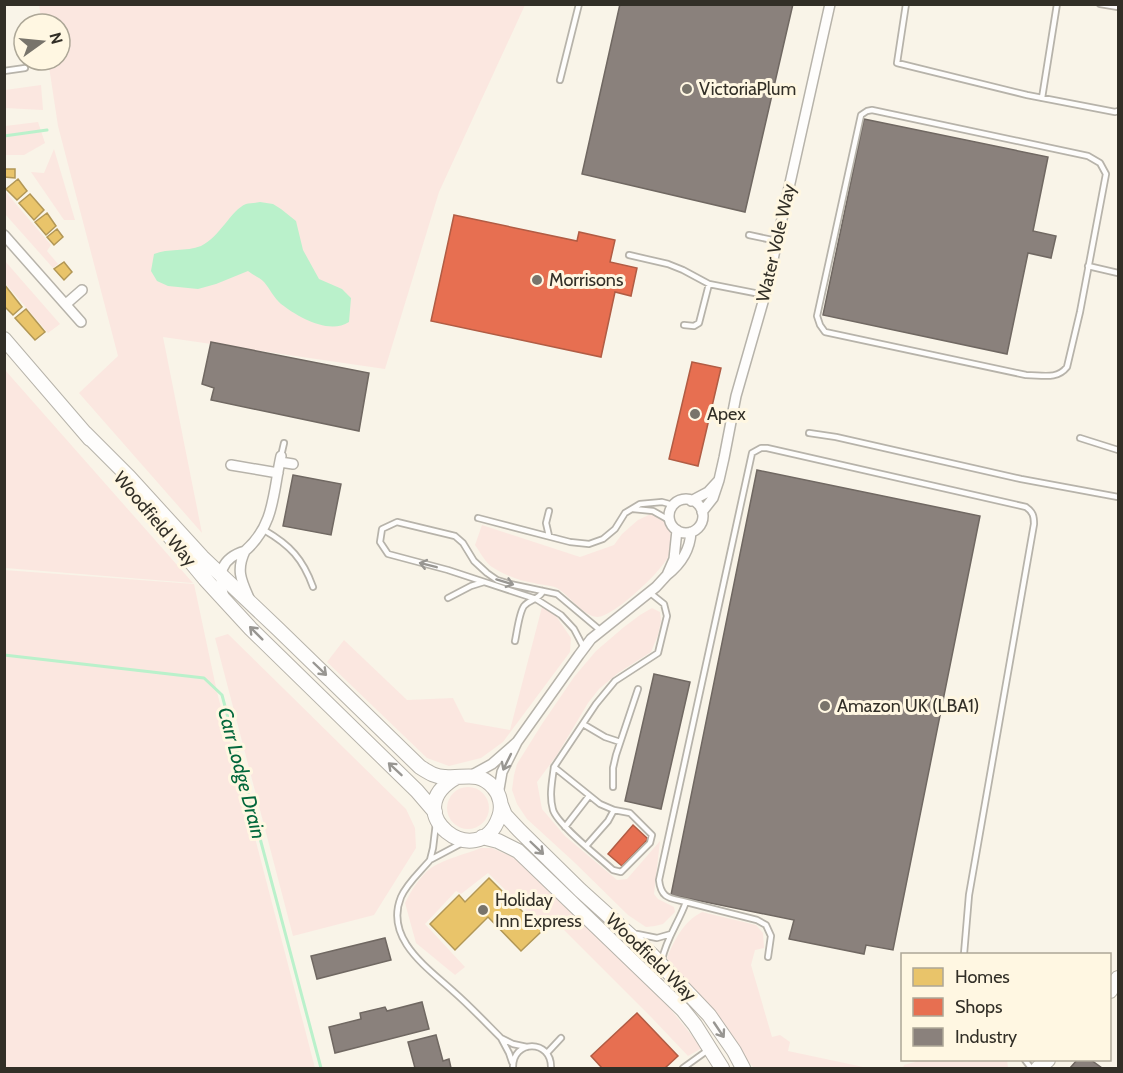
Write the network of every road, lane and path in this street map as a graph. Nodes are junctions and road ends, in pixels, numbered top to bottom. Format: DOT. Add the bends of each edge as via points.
graph roads {
  1 [pos="579,4"];
  2 [pos="830,4"];
  3 [pos="906,4"];
  4 [pos="1057,4"];
  5 [pos="1100,4"];
  6 [pos="1119,7"];
  7 [pos="560,80"];
  8 [pos="1042,98"];
  9 [pos="1119,111"];
  10 [pos="4,235"];
  11 [pos="748,235"];
  12 [pos="777,241"];
  13 [pos="629,255"];
  14 [pos="1088,266"];
  15 [pos="1119,273"];
  16 [pos="709,284"];
  17 [pos="82,290"];
  18 [pos="765,295"];
  19 [pos="66,304"];
  20 [pos="81,322"];
  21 [pos="684,325"];
  22 [pos="4,339"];
  23 [pos="85,433"];
  24 [pos="809,433"];
  25 [pos="1080,438"];
  26 [pos="284,443"];
  27 [pos="1119,450"];
  28 [pos="281,459"];
  29 [pos="293,464"];
  30 [pos="231,465"];
  31 [pos="278,473"];
  32 [pos="718,480"];
  33 [pos="1119,497"];
  34 [pos="691,501"];
  35 [pos="673,505"];
  36 [pos="633,509"];
  37 [pos="549,511"];
  38 [pos="702,512"];
  39 [pos="478,518"];
  40 [pos="669,520"];
  41 [pos="264,530"];
  42 [pos="677,530"];
  43 [pos="691,532"];
  44 [pos="549,536"];
  45 [pos="245,551"];
  46 [pos="667,574"];
  47 [pos="221,575"];
  48 [pos="484,582"];
  49 [pos="313,587"];
  50 [pos="543,591"];
  51 [pos="649,592"];
  52 [pos="448,598"];
  53 [pos="536,599"];
  54 [pos="250,603"];
  55 [pos="228,604"];
  56 [pos="601,632"];
  57 [pos="515,641"];
  58 [pos="584,648"];
  59 [pos="638,689"];
  60 [pos="583,724"];
  61 [pos="517,742"];
  62 [pos="620,742"];
  63 [pos="554,768"];
  64 [pos="472,775"];
  65 [pos="457,777"];
  66 [pos="613,787"];
  67 [pos="589,796"];
  68 [pos="499,799"];
  69 [pos="614,810"];
  70 [pos="436,814"];
  71 [pos="565,827"];
  72 [pos="482,837"];
  73 [pos="467,840"];
  74 [pos="586,846"];
  75 [pos="430,860"];
  76 [pos="686,902"];
  77 [pos="623,929"];
  78 [pos="671,934"];
  79 [pos="964,953"];
  80 [pos="768,957"];
  81 [pos="666,969"];
  82 [pos="501,1038"];
  83 [pos="561,1038"];
  84 [pos="526,1047"];
  85 [pos="710,1048"];
  86 [pos="547,1053"];
  87 [pos="513,1066"];
  88 [pos="551,1068"];
  89 [pos="683,1068"];
  90 [pos="722,1068"];
  91 [pos="743,1068"];
  1 -- 7 [label="lane"];
  2 -- 12 [label="street, Water Vole Way"];
  3 -- 8 [label="lane" via="897,63"];
  4 -- 8 [label="lane"];
  5 -- 6 [label="lane"];
  8 -- 9 [label="lane"];
  10 -- 19 [label="street"];
  11 -- 12 [label="lane"];
  12 -- 18 [label="street, Water Vole Way"];
  13 -- 16 [label="lane" via="668,264"];
  14 -- 14 [label="lane" via="1067,367 1058,376 1026,375 825,332 816,316 861,115 867,111 1088,156 1100,163 1107,174"];
  14 -- 15 [label="lane"];
  16 -- 18 [label="lane"];
  16 -- 21 [label="lane" via="699,323"];
  17 -- 19 [label="street"];
  18 -- 32 [label="street, Water Vole Way" via="736,396"];
  19 -- 20 [label="street"];
  22 -- 23 [label="street, Woodfield Way"];
  23 -- 47 [label="street, Woodfield Way"];
  23 -- 55 [label="street, Woodfield Way"];
  24 -- 33 [label="lane"];
  25 -- 27 [label="lane"];
  26 -- 28 [label="lane"];
  28 -- 29 [label="street"];
  28 -- 31 [label="street, Woodfield Way"];
  30 -- 31 [label="street"];
  31 -- 41 [label="street, Woodfield Way"];
  32 -- 34 [label="street" via="708,492"];
  32 -- 38 [label="street, Water Vole Way" via="713,498"];
  34 -- 35 [label="street"];
  34 -- 38 [label="street"];
  35 -- 36 [label="lane" via="653,502"];
  35 -- 40 [label="street"];
  36 -- 40 [label="lane" via="653,511"];
  36 -- 44 [label="lane" via="603,539 589,544"];
  37 -- 44 [label="lane"];
  38 -- 43 [label="street" via="701,522"];
  39 -- 44 [label="lane"];
  40 -- 42 [label="street"];
  41 -- 45 [label="street, Woodfield Way"];
  41 -- 49 [label="lane" via="300,559"];
  42 -- 43 [label="street"];
  42 -- 46 [label="street" via="674,559"];
  43 -- 46 [label="street" via="682,560"];
  45 -- 47 [label="street, Woodfield Way" via="229,559"];
  45 -- 54 [label="street, Woodfield Way" via="239,568"];
  46 -- 51 [label="street"];
  47 -- 54 [label="street, Woodfield Way"];
  47 -- 55 [label="street, Woodfield Way"];
  48 -- 50 [label="lane, one-way" via="388,554 380,542 382,529 397,522 454,536 487,573 510,584"];
  48 -- 52 [label="lane"];
  48 -- 53 [label="lane"];
  50 -- 53 [label="lane"];
  50 -- 56 [label="lane" via="557,594"];
  51 -- 56 [label="street"];
  51 -- 60 [label="lane" via="664,604 667,616 658,653 615,681"];
  53 -- 57 [label="lane" via="523,608"];
  53 -- 58 [label="lane" via="561,615"];
  54 -- 65 [label="street, Woodfield Way, one-way" via="420,767 432,775"];
  70 -- 55 [label="street, Woodfield Way, one-way"];
  56 -- 58 [label="street"];
  58 -- 61 [label="street"];
  59 -- 62 [label="lane"];
  60 -- 62 [label="lane"];
  60 -- 63 [label="lane"];
  61 -- 64 [label="street"];
  61 -- 68 [label="street, one-way" via="502,772"];
  62 -- 66 [label="lane"];
  63 -- 67 [label="lane"];
  63 -- 71 [label="lane" via="550,790 553,810"];
  64 -- 65 [label="street"];
  64 -- 68 [label="street" via="484,779"];
  65 -- 70 [label="street" via="438,794"];
  67 -- 69 [label="lane"];
  67 -- 71 [label="lane"];
  68 -- 72 [label="street" via="500,816 494,828"];
  68 -- 77 [label="street, Woodfield Way, one-way" via="505,815 519,830"];
  69 -- 74 [label="lane"];
  69 -- 74 [label="lane" via="630,813 652,835 650,843 621,872 613,870"];
  70 -- 73 [label="street" via="449,835"];
  70 -- 75 [label="lane"];
  71 -- 74 [label="lane"];
  72 -- 73 [label="street"];
  72 -- 85 [label="street, Woodfield Way" via="518,851 683,1010"];
  73 -- 75 [label="lane"];
  75 -- 82 [label="lane" via="400,898 399,928 418,959"];
  76 -- 78 [label="lane"];
  76 -- 79 [label="lane" via="668,898 659,880 750,460 755,450 767,448 1026,507 1034,516 969,895"];
  76 -- 80 [label="lane" via="766,925 771,936"];
  77 -- 78 [label="lane" via="657,938"];
  77 -- 81 [label="street, Woodfield Way"];
  78 -- 81 [label="lane" via="662,960"];
  81 -- 91 [label="street, Woodfield Way, one-way" via="710,1015"];
  82 -- 84 [label="lane"];
  82 -- 87 [label="lane"];
  83 -- 86 [label="lane"];
  84 -- 86 [label="lane" via="534,1046"];
  84 -- 87 [label="lane" via="518,1052"];
  85 -- 89 [label="lane"];
  85 -- 90 [label="street, Woodfield Way"];
  86 -- 88 [label="lane"];
}
